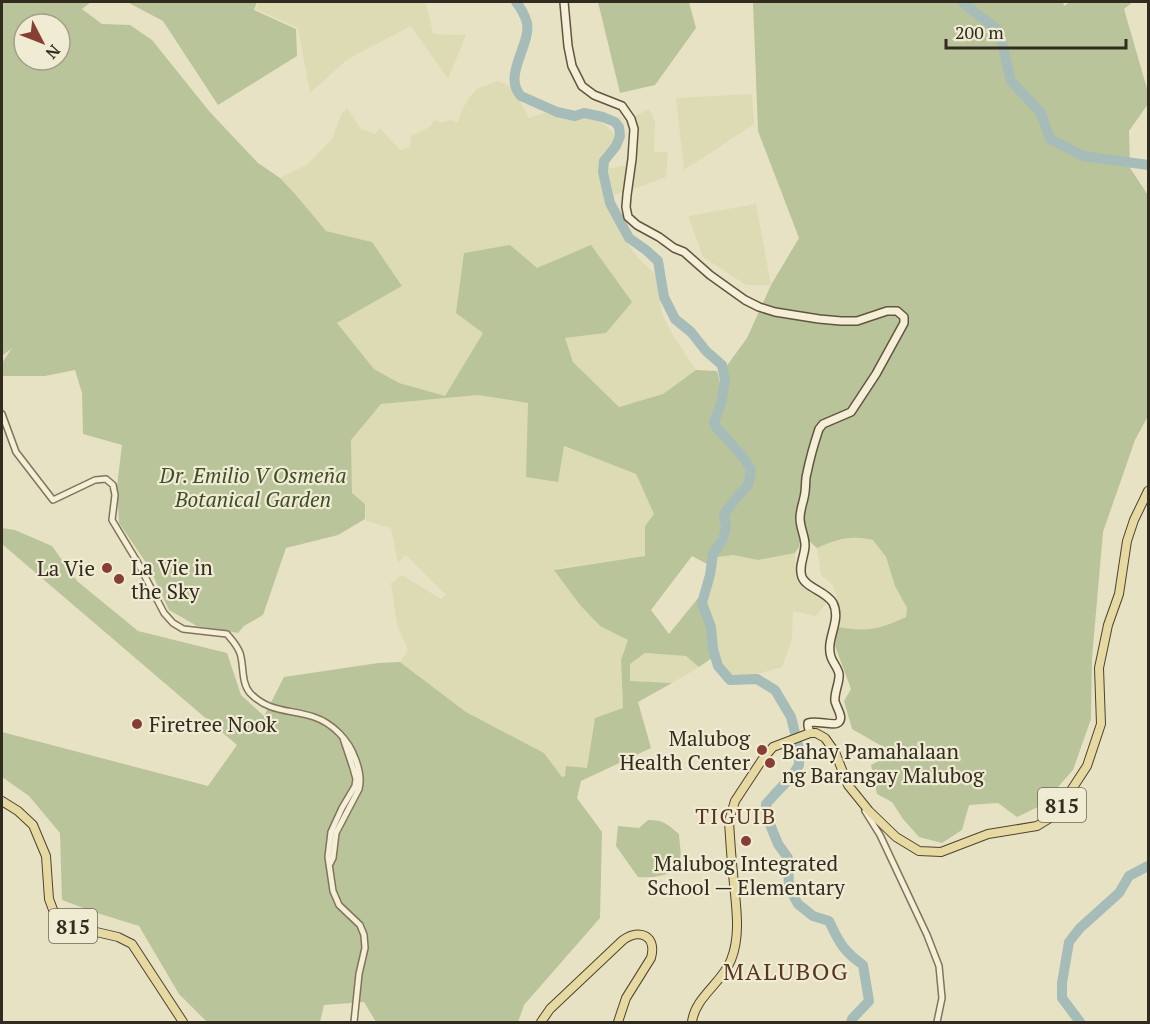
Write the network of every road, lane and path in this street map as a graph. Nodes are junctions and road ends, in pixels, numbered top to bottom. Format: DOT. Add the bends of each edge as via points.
graph roads {
  1 [pos="564,2"];
  2 [pos="2,414"];
  3 [pos="1149,491"];
  4 [pos="810,733"];
  5 [pos="2,801"];
  6 [pos="862,802"];
  7 [pos="183,1023"];
  8 [pos="354,1023"];
  9 [pos="541,1023"];
  10 [pos="618,1023"];
  11 [pos="692,1023"];
  12 [pos="937,1023"];
  1 -- 4 [label="street" via="572,66 582,86 622,106 634,129 628,217 759,307 841,321 857,321 886,310 904,316 889,351 851,412 819,429 806,476 800,521 805,537 802,577 829,597 836,610 830,650 839,675 835,696 840,717 833,725 808,723"];
  2 -- 8 [label="street" via="16,452 54,500 95,480 106,479 113,485 112,520 173,623 183,629 227,634 240,655 248,690 271,708 314,717 330,726 351,747 361,781 336,833 330,864 339,905 360,925 364,936"];
  3 -- 6 [label="main road, 815" via="1126,542 1119,594 1099,668 1101,724 1087,766 1055,815 1037,826 988,834 940,852 919,851 896,837"];
  4 -- 6 [label="main road, 815" via="825,738 848,785"];
  4 -- 11 [label="main road" via="773,747 732,808 729,821 736,912 734,952 696,1009"];
  5 -- 7 [label="main road, 815" via="33,825 46,856 49,899 55,915 79,928 132,944"];
  6 -- 12 [label="street" via="939,966 942,998"];
  9 -- 10 [label="main road" via="623,940 640,934 651,941 653,952 626,998"];
}
